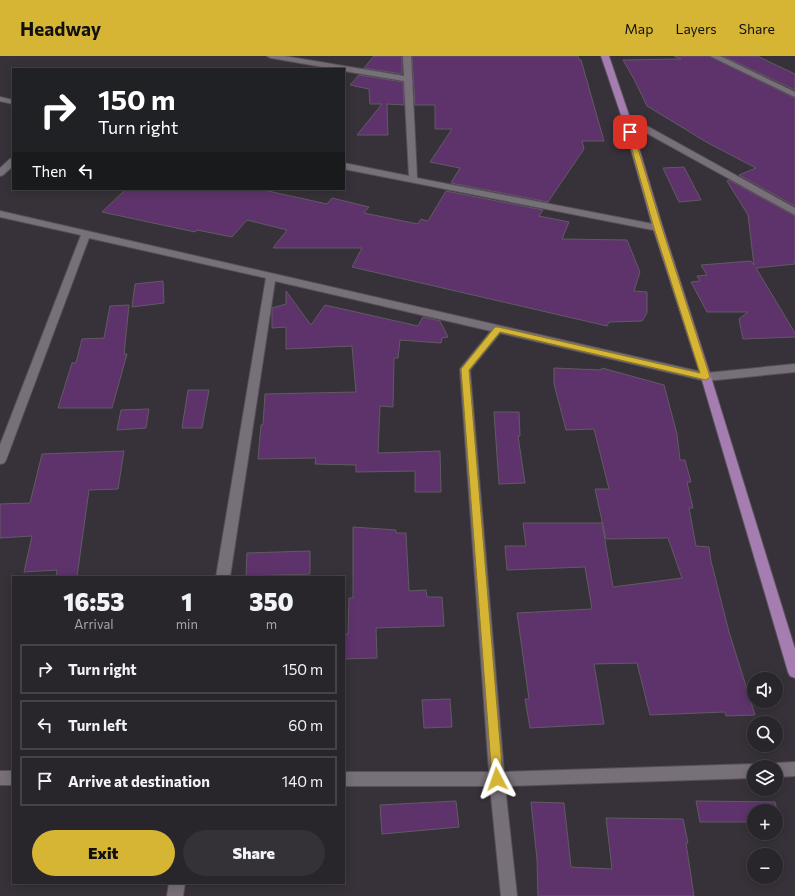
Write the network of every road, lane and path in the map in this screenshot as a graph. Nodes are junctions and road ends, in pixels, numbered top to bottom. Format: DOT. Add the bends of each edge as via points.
graph roads {
  1 [pos="271,56"];
  2 [pos="407,56"];
  3 [pos="606,56"];
  4 [pos="714,56"];
  5 [pos="342,68"];
  6 [pos="345,69"];
  7 [pos="407,79"];
  8 [pos="795,95"];
  9 [pos="0,99"];
  10 [pos="12,102"];
  11 [pos="626,118"];
  12 [pos="12,162"];
  13 [pos="345,166"];
  14 [pos="0,173"];
  15 [pos="413,178"];
  16 [pos="795,212"];
  17 [pos="0,214"];
  18 [pos="658,228"];
  19 [pos="86,234"];
  20 [pos="270,277"];
  21 [pos="498,329"];
  22 [pos="795,368"];
  23 [pos="706,377"];
  24 [pos="0,460"];
  25 [pos="223,576"];
  26 [pos="795,672"];
  27 [pos="795,769"];
  28 [pos="783,770"];
  29 [pos="747,771"];
  30 [pos="0,778"];
  31 [pos="12,778"];
  32 [pos="345,779"];
  33 [pos="497,779"];
  34 [pos="177,884"];
  35 [pos="175,896"];
  36 [pos="509,896"];
  1 -- 5 [label="street"];
  2 -- 7 [label="street"];
  3 -- 11 [label="main road"];
  4 -- 8 [label="street"];
  6 -- 7 [label="street"];
  7 -- 15 [label="street"];
  9 -- 10 [label="street"];
  11 -- 16 [label="street"];
  11 -- 18 [label="main road"];
  12 -- 14 [label="street"];
  13 -- 15 [label="street"];
  15 -- 18 [label="street"];
  17 -- 19 [label="street"];
  18 -- 23 [label="main road"];
  19 -- 20 [label="street"];
  19 -- 24 [label="street"];
  20 -- 21 [label="street"];
  20 -- 25 [label="street"];
  21 -- 23 [label="street"];
  21 -- 33 [label="street" via="465,369"];
  22 -- 23 [label="street"];
  23 -- 26 [label="main road"];
  27 -- 28 [label="street"];
  29 -- 33 [label="street"];
  30 -- 31 [label="street"];
  32 -- 33 [label="street"];
  33 -- 36 [label="street"];
  34 -- 35 [label="street"];
}
